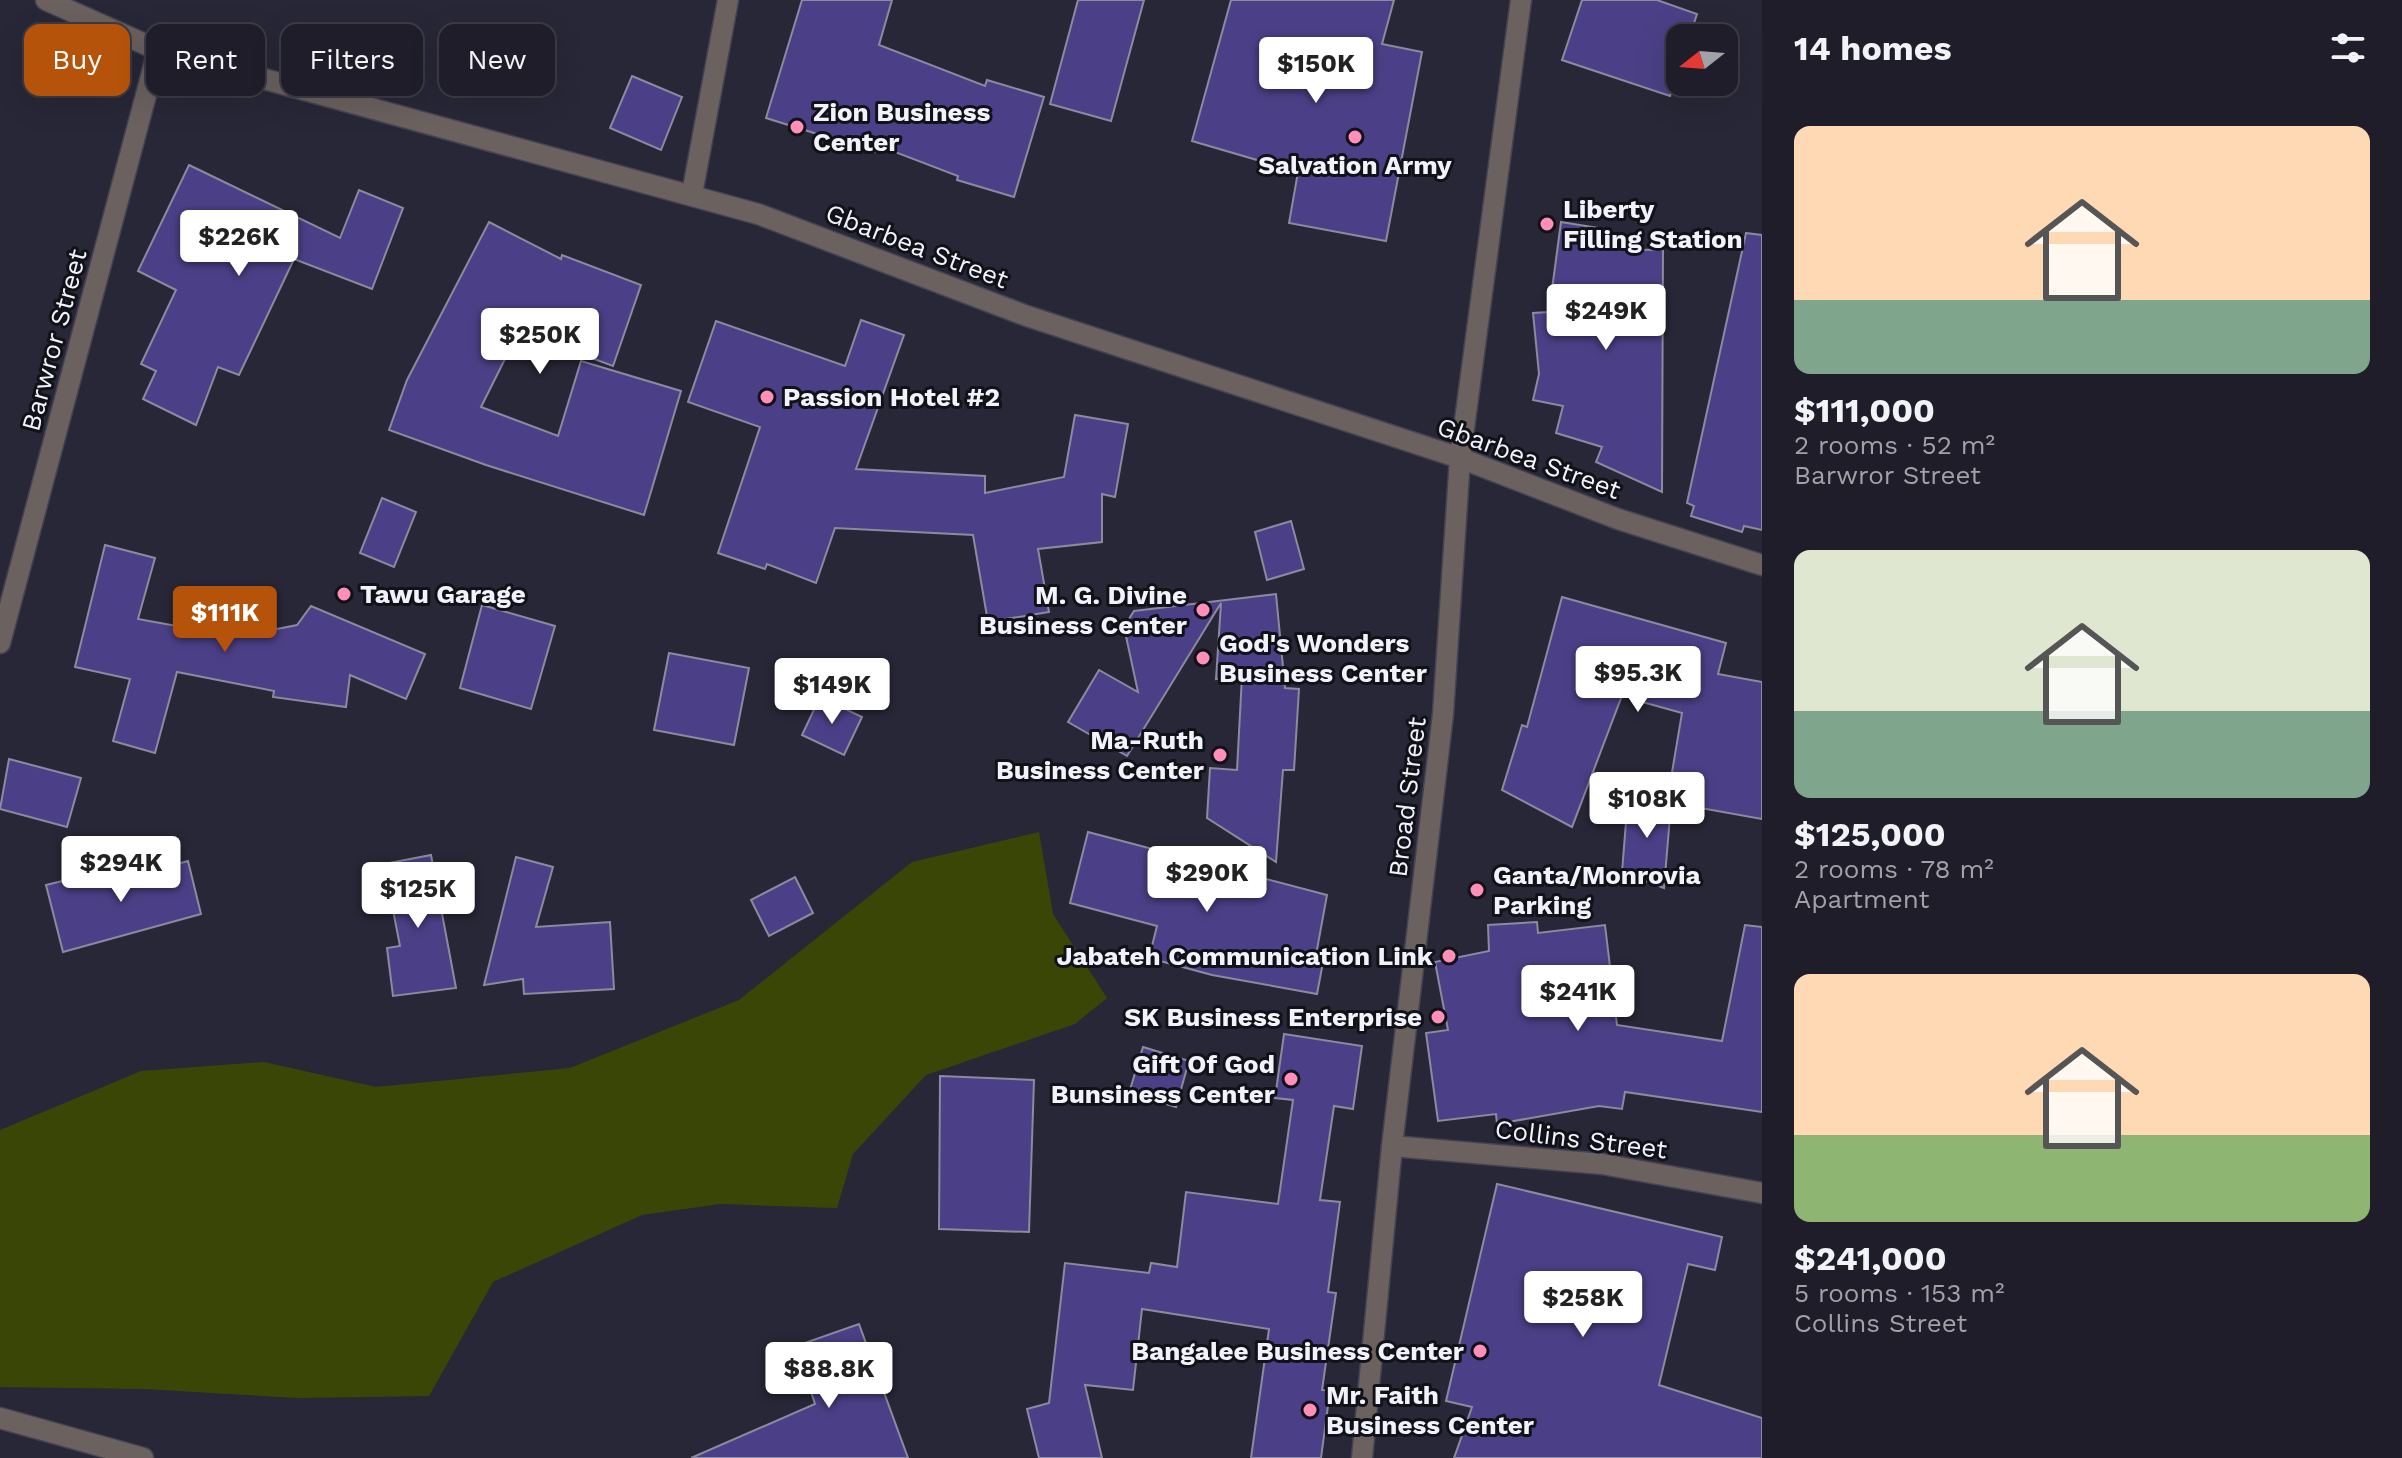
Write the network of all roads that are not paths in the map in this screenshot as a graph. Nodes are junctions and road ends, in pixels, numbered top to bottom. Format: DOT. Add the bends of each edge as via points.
graph roads {
  1 [pos="46,0"];
  2 [pos="728,0"];
  3 [pos="1521,0"];
  4 [pos="146,45"];
  5 [pos="265,79"];
  6 [pos="146,95"];
  7 [pos="692,194"];
  8 [pos="1460,458"];
  9 [pos="1762,565"];
  10 [pos="0,643"];
  11 [pos="1392,1146"];
  12 [pos="1762,1193"];
  13 [pos="0,1418"];
  14 [pos="143,1458"];
  15 [pos="1362,1458"];
  1 -- 4 [label="street, Gbarbea Street"];
  2 -- 7 [label="street"];
  3 -- 8 [label="street, Broad Street"];
  5 -- 7 [label="street, Gbarbea Street"];
  6 -- 10 [label="street, Barwror Street"];
  7 -- 8 [label="street, Gbarbea Street" via="1027,316"];
  8 -- 9 [label="street, Gbarbea Street" via="1618,519"];
  8 -- 11 [label="street, Broad Street" via="1443,714"];
  11 -- 12 [label="street, Collins Street" via="1602,1164"];
  11 -- 15 [label="street, Broad Street"];
  13 -- 14 [label="street"];
}
